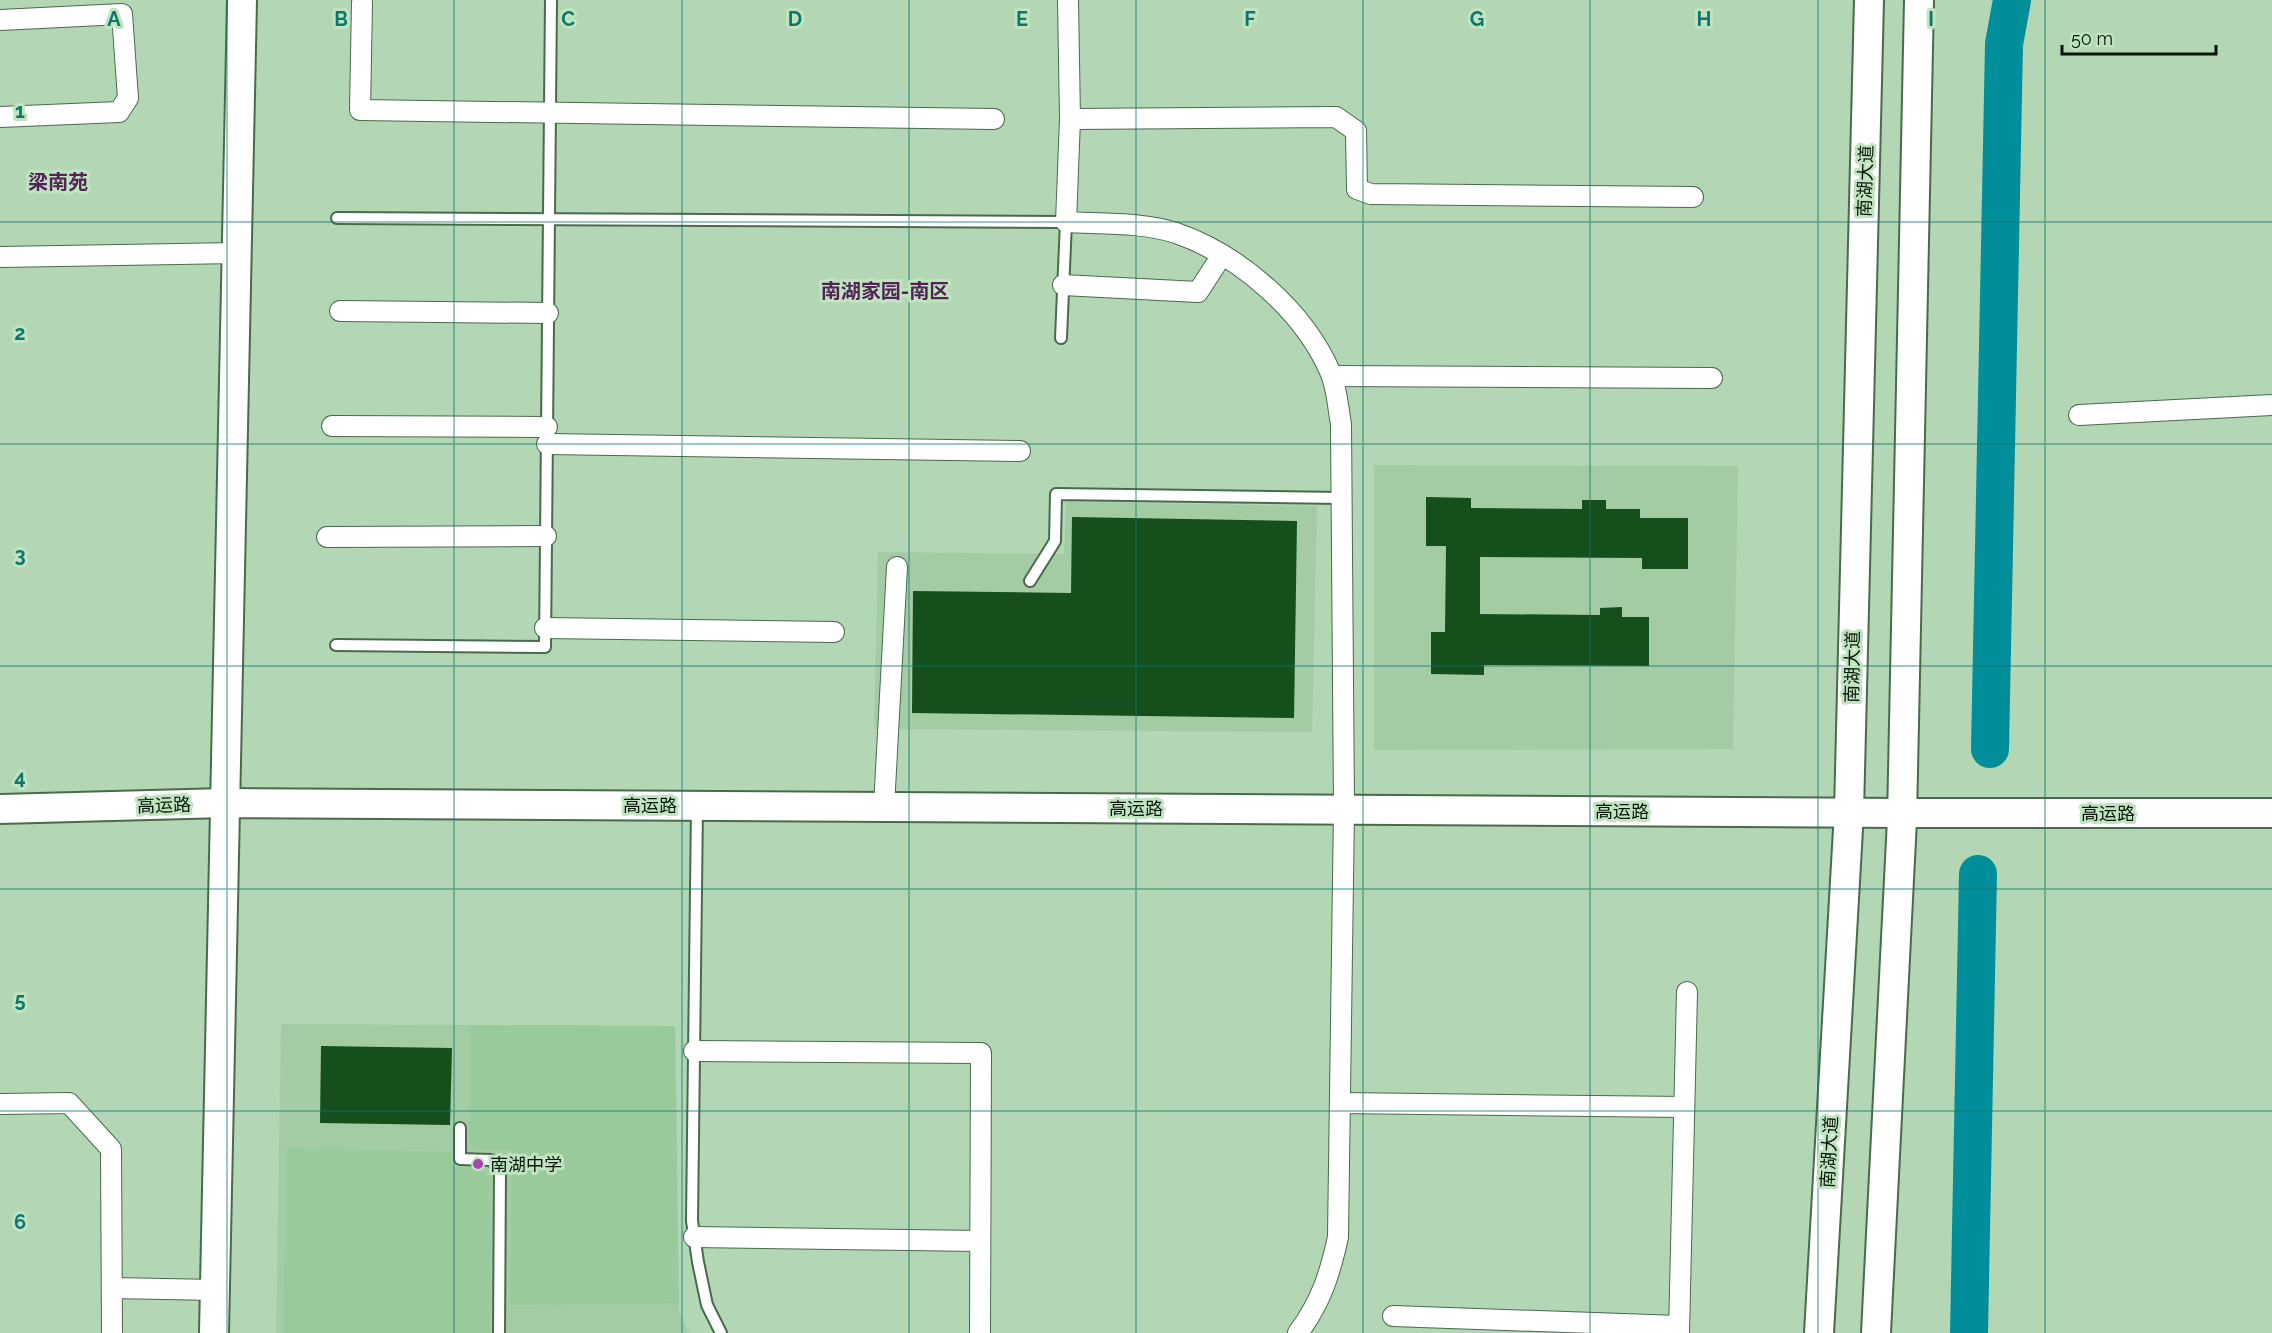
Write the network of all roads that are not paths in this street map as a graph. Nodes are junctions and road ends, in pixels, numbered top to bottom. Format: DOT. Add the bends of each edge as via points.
graph roads {
  1 [pos="229,0"];
  2 [pos="242,0"];
  3 [pos="551,0"];
  4 [pos="1068,0"];
  5 [pos="1869,0"];
  6 [pos="1919,0"];
  7 [pos="362,3"];
  8 [pos="0,20"];
  9 [pos="549,113"];
  10 [pos="0,117"];
  11 [pos="994,119"];
  12 [pos="1070,119"];
  13 [pos="1693,197"];
  14 [pos="337,218"];
  15 [pos="549,219"];
  16 [pos="1066,222"];
  17 [pos="230,253"];
  18 [pos="1222,255"];
  19 [pos="0,257"];
  20 [pos="1063,285"];
  21 [pos="340,311"];
  22 [pos="548,313"];
  23 [pos="1061,338"];
  24 [pos="1332,376"];
  25 [pos="1712,378"];
  26 [pos="2272,405"];
  27 [pos="2079,415"];
  28 [pos="332,426"];
  29 [pos="547,436"];
  30 [pos="1020,451"];
  31 [pos="1342,498"];
  32 [pos="546,536"];
  33 [pos="327,537"];
  34 [pos="897,567"];
  35 [pos="1030,581"];
  36 [pos="545,628"];
  37 [pos="834,632"];
  38 [pos="336,645"];
  39 [pos="884,807"];
  40 [pos="218,808"];
  41 [pos="0,809"];
  42 [pos="697,809"];
  43 [pos="1344,812"];
  44 [pos="2272,813"];
  45 [pos="1848,816"];
  46 [pos="1902,816"];
  47 [pos="0,818"];
  48 [pos="2272,819"];
  49 [pos="1687,992"];
  50 [pos="694,1051"];
  51 [pos="1340,1103"];
  52 [pos="0,1104"];
  53 [pos="1684,1107"];
  54 [pos="460,1128"];
  55 [pos="694,1237"];
  56 [pos="980,1241"];
  57 [pos="112,1288"];
  58 [pos="210,1290"];
  59 [pos="1393,1316"];
  60 [pos="1679,1330"];
  61 [pos="112,1333"];
  62 [pos="204,1333"];
  63 [pos="214,1333"];
  64 [pos="499,1333"];
  65 [pos="721,1333"];
  66 [pos="980,1333"];
  67 [pos="1298,1333"];
  68 [pos="1819,1333"];
  69 [pos="1876,1333"];
  1 -- 17 [label="main road"];
  2 -- 17 [label="main road"];
  3 -- 9 [label="lane"];
  4 -- 12 [label="street"];
  5 -- 45 [label="main road, 南湖大道"];
  6 -- 46 [label="main road"];
  7 -- 9 [label="street" via="360,110"];
  8 -- 10 [label="street" via="122,14 128,98 119,112"];
  9 -- 11 [label="street"];
  9 -- 15 [label="lane"];
  12 -- 13 [label="street" via="1336,117 1356,131 1357,189 1371,194"];
  12 -- 16 [label="street"];
  14 -- 15 [label="lane"];
  15 -- 16 [label="lane"];
  15 -- 22 [label="lane"];
  16 -- 18 [label="street" via="1131,225 1175,233"];
  16 -- 20 [label="lane"];
  17 -- 19 [label="street"];
  17 -- 40 [label="main road"];
  18 -- 20 [label="street" via="1198,292"];
  18 -- 24 [label="street" via="1270,289 1308,332"];
  20 -- 23 [label="lane"];
  21 -- 22 [label="street"];
  22 -- 29 [label="lane"];
  24 -- 25 [label="street"];
  24 -- 31 [label="street" via="1341,424"];
  26 -- 27 [label="street"];
  28 -- 29 [label="street"];
  29 -- 30 [label="street"];
  29 -- 32 [label="lane"];
  31 -- 35 [label="lane" via="1056,495 1055,541"];
  31 -- 43 [label="street"];
  32 -- 33 [label="street"];
  32 -- 36 [label="lane"];
  34 -- 39 [label="street"];
  36 -- 37 [label="street"];
  36 -- 38 [label="lane" via="545,647"];
  39 -- 42 [label="main road, 高运路"];
  39 -- 43 [label="main road, 高运路"];
  40 -- 41 [label="main road, 高运路"];
  40 -- 42 [label="main road, 高运路"];
  40 -- 47 [label="main road, 高运路"];
  40 -- 58 [label="main road"];
  42 -- 43 [label="main road, 高运路"];
  42 -- 50 [label="lane"];
  43 -- 45 [label="main road, 高运路"];
  43 -- 51 [label="street"];
  44 -- 46 [label="main road, 高运路"];
  45 -- 46 [label="main road, 高运路"];
  45 -- 68 [label="main road, 南湖大道"];
  46 -- 48 [label="main road, 高运路"];
  46 -- 69 [label="main road"];
  49 -- 53 [label="street"];
  50 -- 55 [label="lane"];
  50 -- 56 [label="street" via="981,1053"];
  51 -- 53 [label="street"];
  51 -- 67 [label="street" via="1338,1237 1330,1274 1313,1312"];
  52 -- 57 [label="street" via="69,1103 111,1149"];
  53 -- 60 [label="street"];
  54 -- 64 [label="lane" via="460,1159 491,1160 500,1170"];
  55 -- 56 [label="street"];
  55 -- 65 [label="lane" via="707,1305"];
  56 -- 66 [label="street"];
  57 -- 58 [label="street"];
  57 -- 61 [label="street"];
  58 -- 62 [label="main road"];
  58 -- 63 [label="main road"];
  59 -- 60 [label="street"];
}
